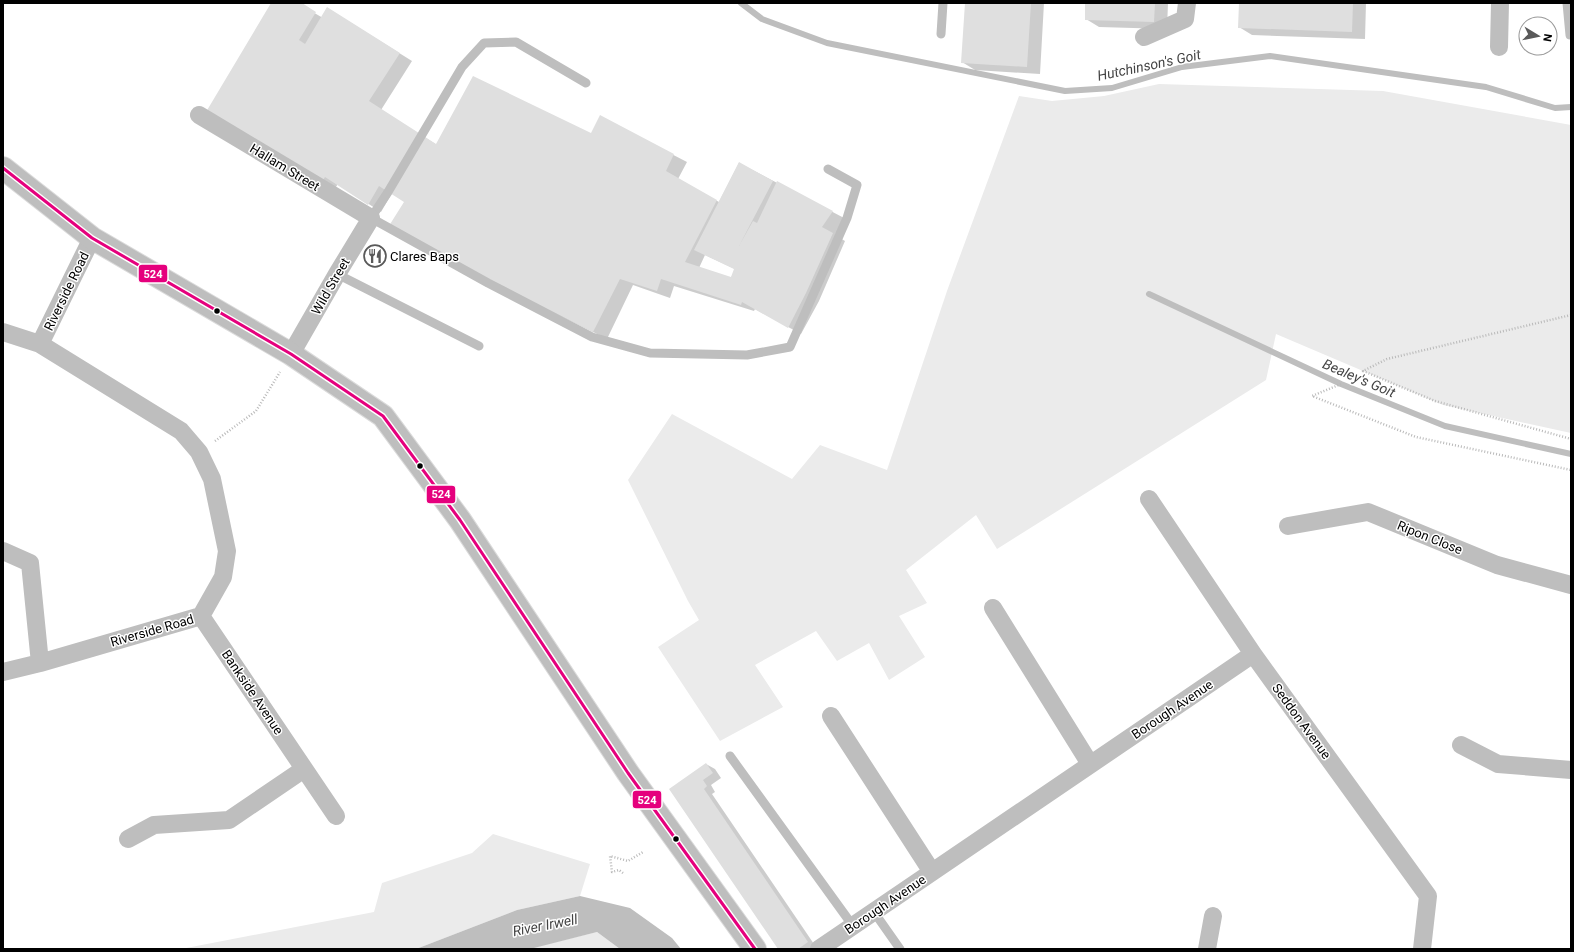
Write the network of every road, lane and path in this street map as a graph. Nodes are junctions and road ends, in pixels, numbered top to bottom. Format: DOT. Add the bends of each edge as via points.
graph roads {
  1 [pos="943,3"];
  2 [pos="1187,3"];
  3 [pos="1500,3"];
  4 [pos="1567,3"];
  5 [pos="941,34"];
  6 [pos="1571,35"];
  7 [pos="1144,37"];
  8 [pos="1499,47"];
  9 [pos="586,84"];
  10 [pos="199,115"];
  11 [pos="3,168"];
  12 [pos="828,169"];
  13 [pos="371,218"];
  14 [pos="92,238"];
  15 [pos="337,274"];
  16 [pos="1571,315"];
  17 [pos="3,332"];
  18 [pos="40,344"];
  19 [pos="479,346"];
  20 [pos="291,354"];
  21 [pos="1341,384"];
  22 [pos="1571,438"];
  23 [pos="199,452"];
  24 [pos="1571,470"];
  25 [pos="1149,499"];
  26 [pos="1288,526"];
  27 [pos="3,550"];
  28 [pos="1571,585"];
  29 [pos="992,608"];
  30 [pos="201,616"];
  31 [pos="1253,654"];
  32 [pos="40,663"];
  33 [pos="3,672"];
  34 [pos="831,716"];
  35 [pos="1460,745"];
  36 [pos="730,756"];
  37 [pos="1090,764"];
  38 [pos="304,769"];
  39 [pos="1571,770"];
  40 [pos="336,816"];
  41 [pos="128,839"];
  42 [pos="643,852"];
  43 [pos="932,872"];
  44 [pos="623,873"];
  45 [pos="874,912"];
  46 [pos="1213,916"];
  47 [pos="853,926"];
  48 [pos="755,949"];
  49 [pos="819,949"];
  50 [pos="900,949"];
  51 [pos="1208,949"];
  52 [pos="1422,949"];
  1 -- 5 [label="lane"];
  2 -- 7 [label="street" via="1185,19"];
  3 -- 8 [label="street"];
  4 -- 6 [label="lane"];
  9 -- 13 [label="lane" via="516,42 484,44 462,67 408,161"];
  10 -- 13 [label="street, Hallam Street"];
  11 -- 14 [label="main road"];
  12 -- 13 [label="lane" via="857,185 847,218 790,347 746,355 650,353 592,337 488,284"];
  13 -- 15 [label="street, Wild Street"];
  14 -- 18 [label="street, Riverside Road"];
  14 -- 20 [label="main road"];
  15 -- 19 [label="lane"];
  15 -- 20 [label="street, Wild Street"];
  16 -- 22 [label="path" via="1387,359 1363,371 1435,401"];
  17 -- 18 [label="street, Riverside Road"];
  18 -- 23 [label="street, Riverside Road" via="181,431"];
  20 -- 23 [label="path" via="256,411"];
  20 -- 48 [label="main road" via="383,416 460,520 628,773"];
  21 -- 24 [label="path" via="1312,396 1416,437"];
  23 -- 30 [label="street, Riverside Road" via="212,479 227,551 223,577"];
  25 -- 31 [label="street, Seddon Avenue"];
  26 -- 28 [label="street, Ripon Close" via="1368,512 1498,565"];
  27 -- 32 [label="street" via="30,563"];
  29 -- 37 [label="street"];
  30 -- 32 [label="street, Riverside Road"];
  30 -- 38 [label="street, Bankside Avenue"];
  31 -- 37 [label="street, Borough Avenue"];
  31 -- 52 [label="street, Seddon Avenue" via="1428,896"];
  32 -- 33 [label="street, Riverside Road"];
  34 -- 43 [label="street, Borough Avenue"];
  35 -- 39 [label="street" via="1498,764"];
  36 -- 47 [label="lane"];
  37 -- 43 [label="street, Borough Avenue"];
  38 -- 40 [label="street, Bankside Avenue"];
  38 -- 41 [label="street" via="229,820 154,825"];
  42 -- 44 [label="path" via="628,861 610,856 612,872 619,870"];
  43 -- 45 [label="street, Borough Avenue"];
  45 -- 47 [label="street, Borough Avenue"];
  45 -- 50 [label="lane"];
  46 -- 51 [label="street"];
  47 -- 49 [label="street, Borough Avenue"];
}
